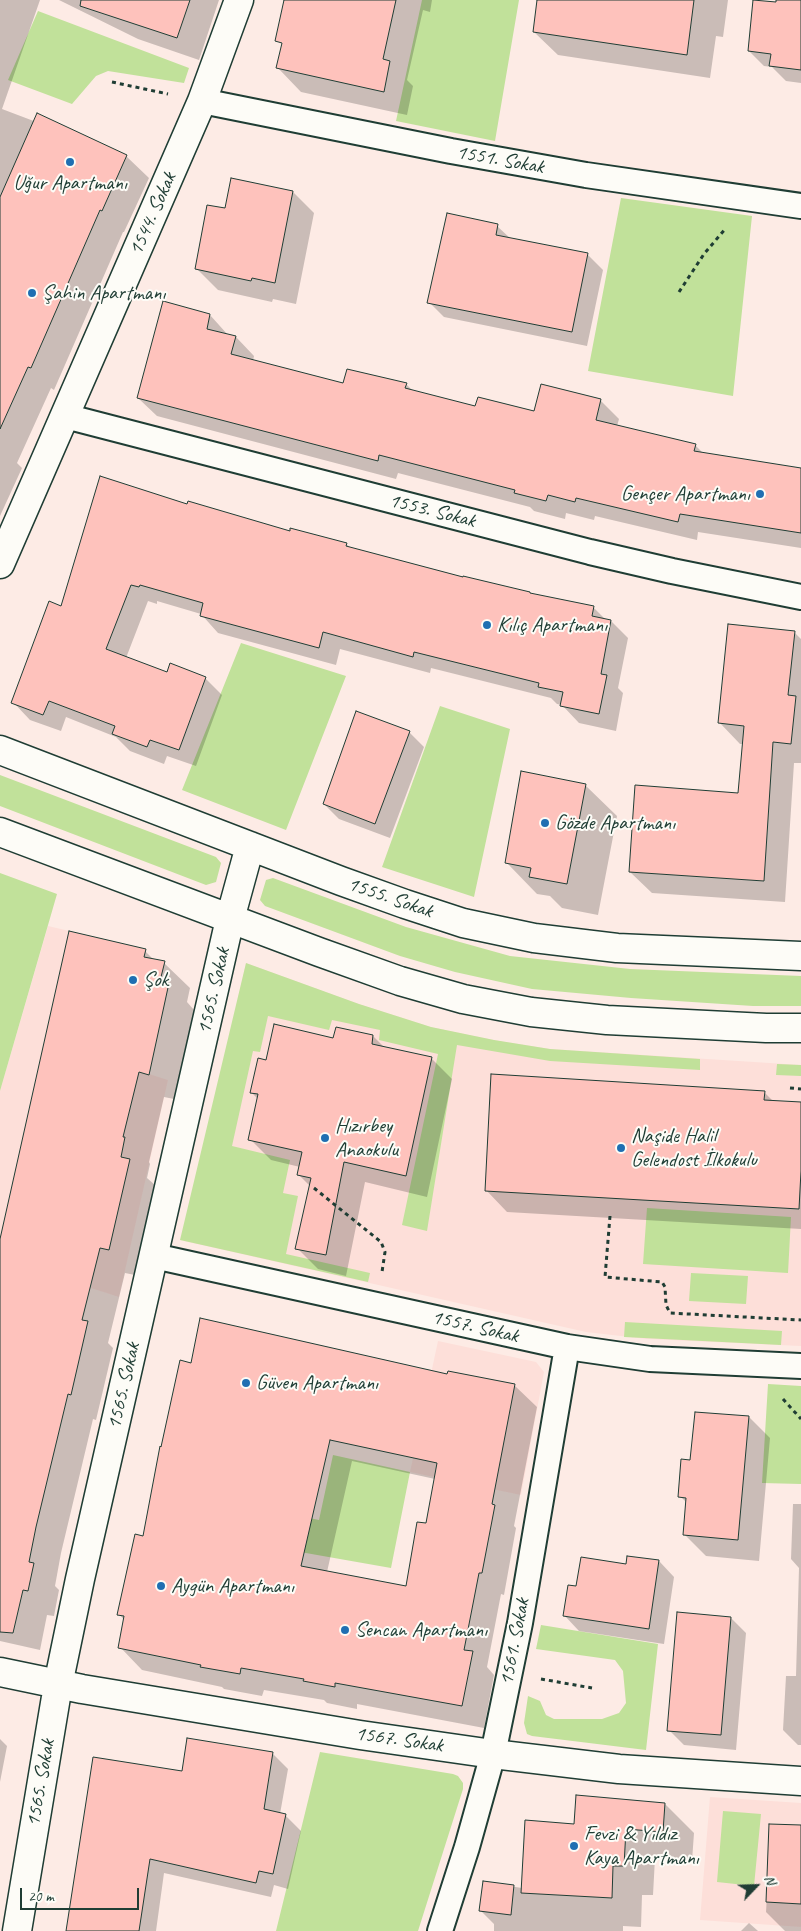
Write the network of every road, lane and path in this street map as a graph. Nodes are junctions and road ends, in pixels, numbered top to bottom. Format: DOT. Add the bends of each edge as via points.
graph roads {
  1 [pos="239,0"];
  2 [pos="112,82"];
  3 [pos="202,101"];
  4 [pos="750,198"];
  5 [pos="801,206"];
  6 [pos="680,292"];
  7 [pos="65,416"];
  8 [pos="0,564"];
  9 [pos="801,597"];
  10 [pos="0,750"];
  11 [pos="0,832"];
  12 [pos="250,846"];
  13 [pos="230,919"];
  14 [pos="801,956"];
  15 [pos="801,1028"];
  16 [pos="790,1088"];
  17 [pos="801,1088"];
  18 [pos="314,1188"];
  19 [pos="610,1216"];
  20 [pos="154,1256"];
  21 [pos="381,1276"];
  22 [pos="801,1320"];
  23 [pos="567,1347"];
  24 [pos="801,1366"];
  25 [pos="782,1398"];
  26 [pos="801,1419"];
  27 [pos="0,1672"];
  28 [pos="509,1674"];
  29 [pos="58,1685"];
  30 [pos="592,1688"];
  31 [pos="493,1754"];
  32 [pos="801,1781"];
  33 [pos="17,1931"];
  34 [pos="440,1931"];
  1 -- 3 [label="street, 1544. Sokak"];
  2 -- 3 [label="path"];
  3 -- 4 [label="lane, 1551. Sokak" via="470,155"];
  3 -- 7 [label="street, 1544. Sokak"];
  4 -- 5 [label="lane, 1551. Sokak"];
  4 -- 6 [label="path" via="704,254"];
  7 -- 8 [label="street, 1544. Sokak"];
  7 -- 9 [label="lane, 1553. Sokak" via="590,552"];
  10 -- 12 [label="street, 1555. Sokak"];
  11 -- 13 [label="street"];
  12 -- 13 [label="street, 1565. Sokak"];
  12 -- 14 [label="street, 1555. Sokak" via="405,904 464,923 534,938 616,948"];
  13 -- 15 [label="street" via="400,981 502,1007 607,1020"];
  13 -- 20 [label="street, 1565. Sokak"];
  16 -- 17 [label="path"];
  18 -- 21 [label="path" via="381,1242 385,1257"];
  19 -- 22 [label="path" via="605,1277 662,1282 670,1312"];
  20 -- 23 [label="lane, 1557. Sokak"];
  20 -- 29 [label="street, 1565. Sokak"];
  23 -- 24 [label="lane, 1557. Sokak" via="650,1359"];
  23 -- 28 [label="lane, 1561. Sokak"];
  25 -- 26 [label="path"];
  27 -- 29 [label="street, 1567. Sokak"];
  28 -- 30 [label="path"];
  28 -- 31 [label="lane, 1561. Sokak"];
  29 -- 31 [label="street, 1567. Sokak"];
  29 -- 33 [label="street, 1565. Sokak"];
  31 -- 32 [label="street, 1567. Sokak" via="620,1769"];
  31 -- 34 [label="lane, 1561. Sokak"];
}
